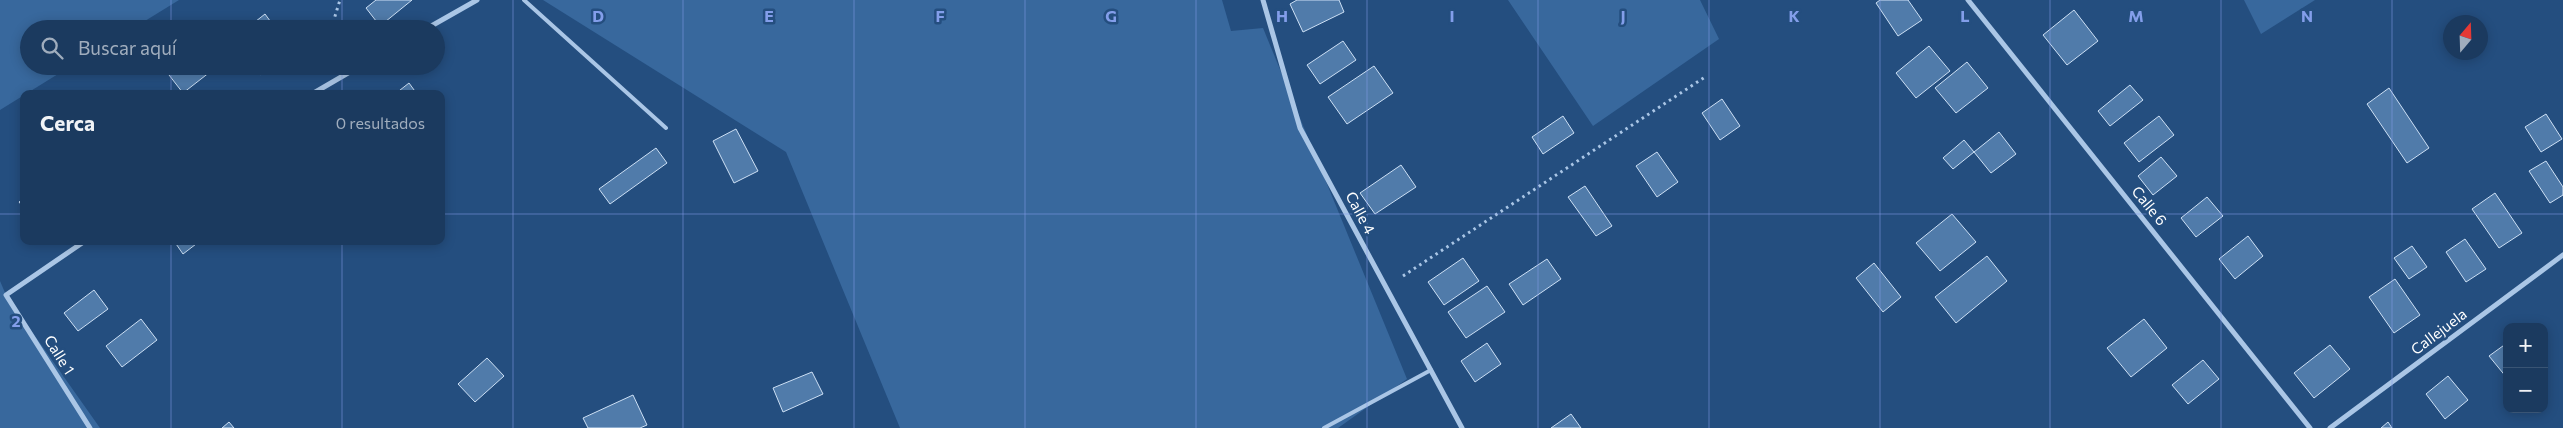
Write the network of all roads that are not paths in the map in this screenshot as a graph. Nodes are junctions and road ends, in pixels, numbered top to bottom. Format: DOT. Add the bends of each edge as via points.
graph roads {
  1 [pos="477,0"];
  2 [pos="524,0"];
  3 [pos="1263,0"];
  4 [pos="1968,0"];
  5 [pos="442,20"];
  6 [pos="345,75"];
  7 [pos="319,90"];
  8 [pos="666,128"];
  9 [pos="79,245"];
  10 [pos="2563,255"];
  11 [pos="1431,370"];
  12 [pos="90,428"];
  13 [pos="1324,428"];
  14 [pos="1462,428"];
  15 [pos="2310,428"];
  16 [pos="2330,428"];
  1 -- 5 [label="street"];
  2 -- 8 [label="lane"];
  3 -- 11 [label="street, Calle 4" via="1300,128"];
  4 -- 15 [label="street, Calle 6"];
  6 -- 7 [label="street"];
  9 -- 12 [label="street, Calle 1" via="6,295"];
  10 -- 16 [label="street, Callejuela"];
  11 -- 13 [label="lane"];
  11 -- 14 [label="street, Calle 4"];
}
